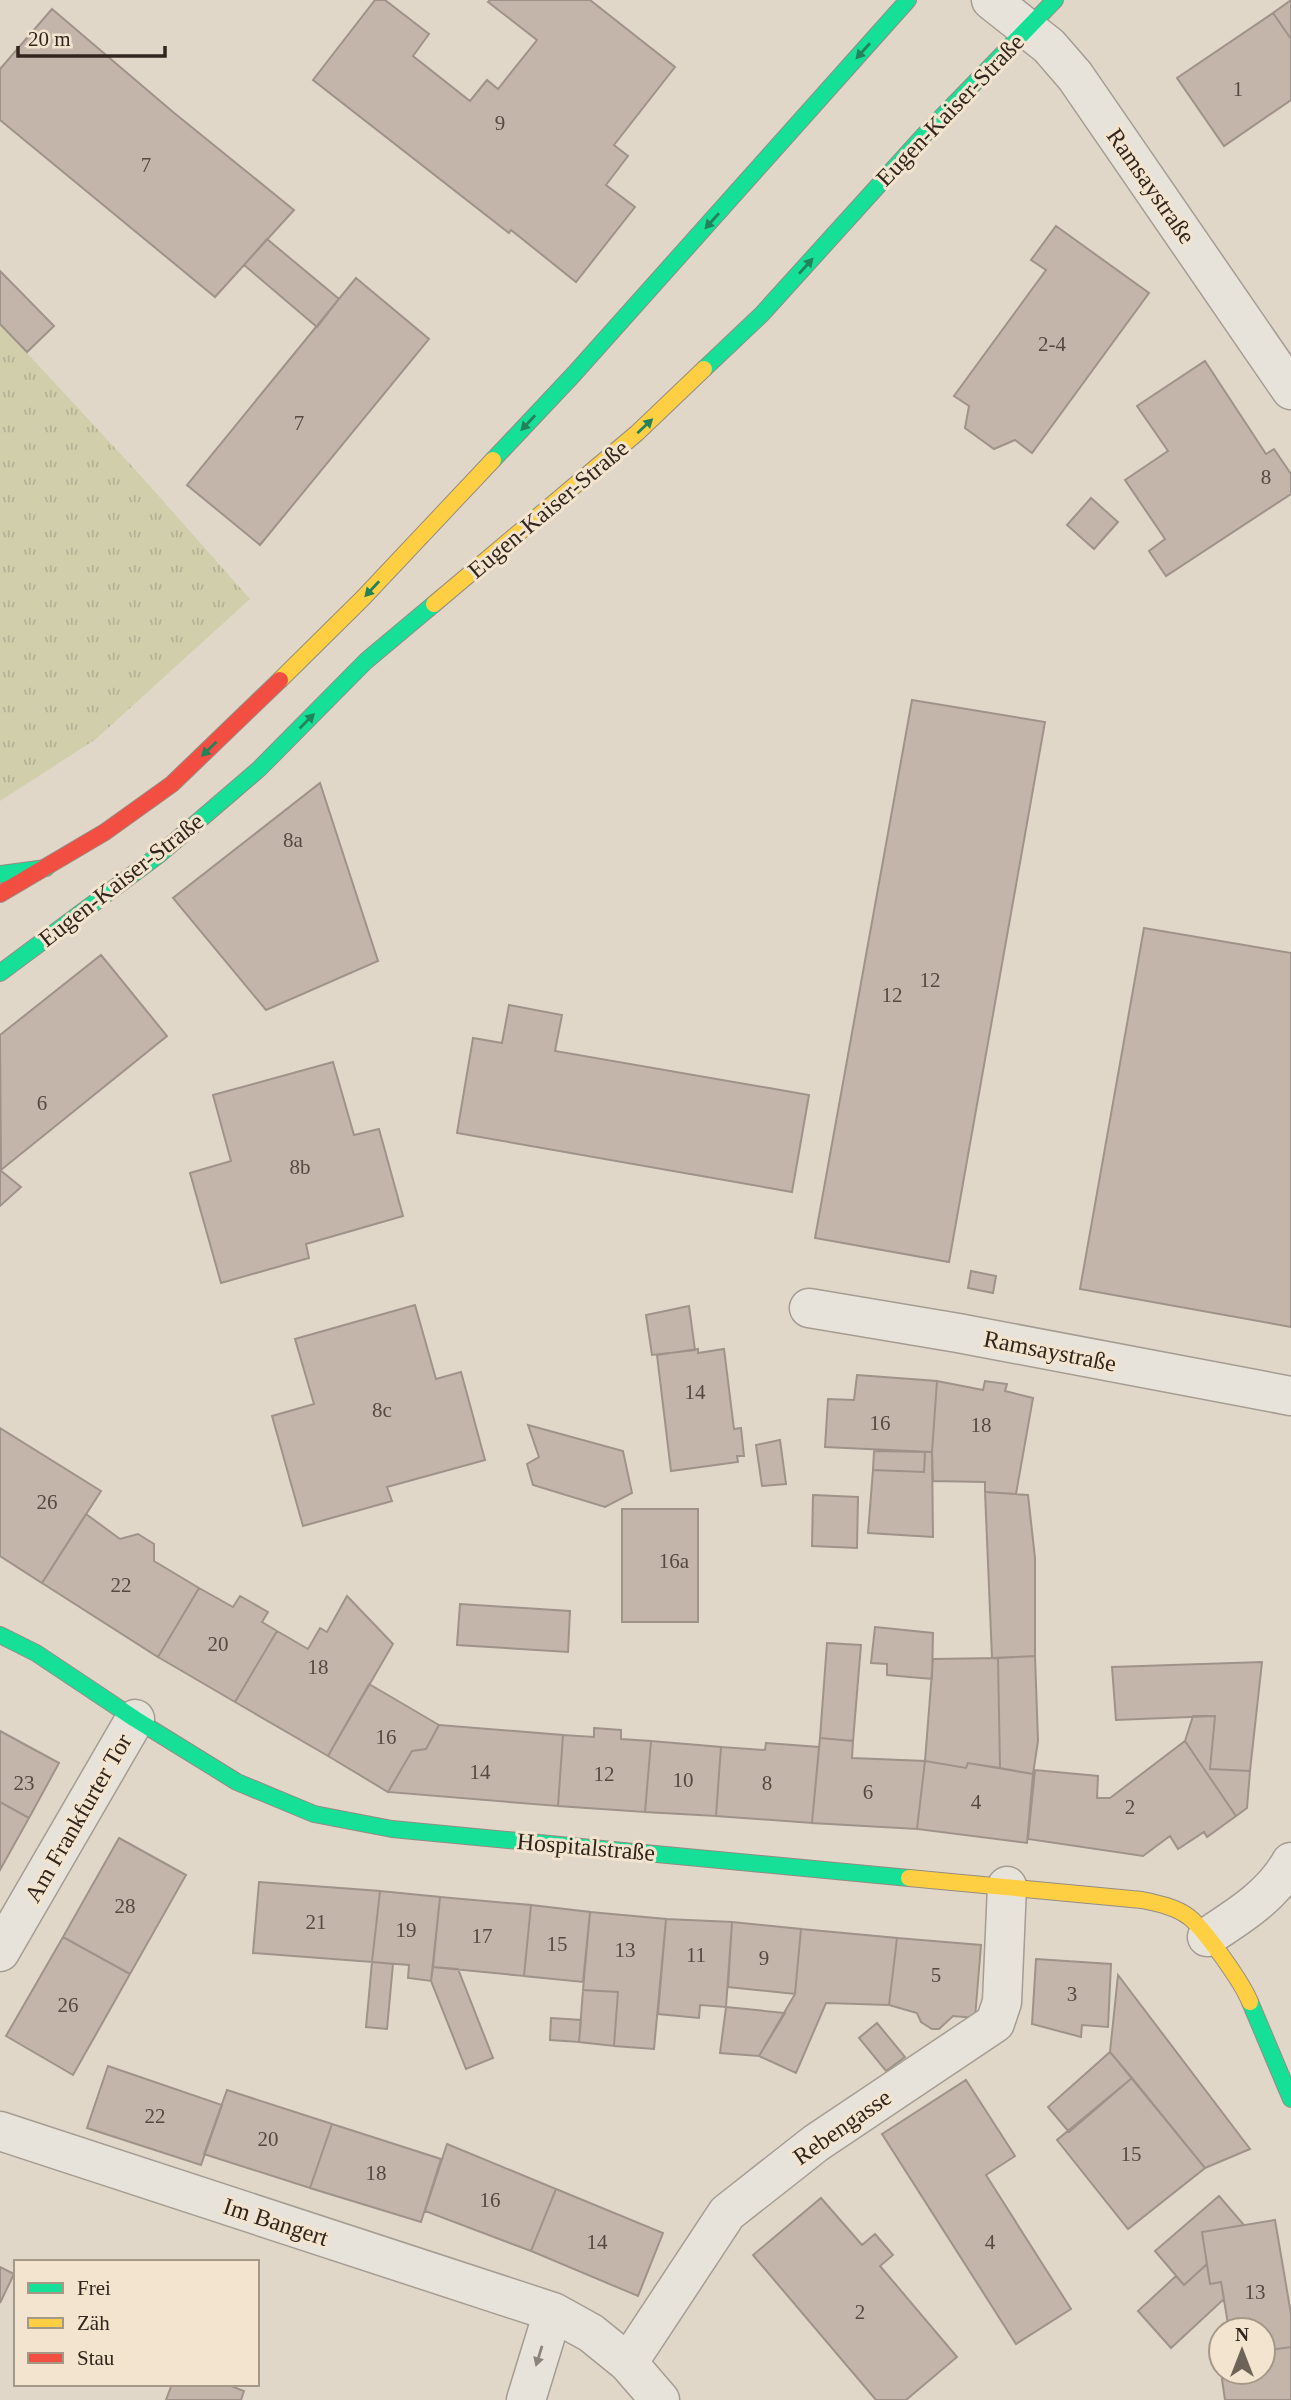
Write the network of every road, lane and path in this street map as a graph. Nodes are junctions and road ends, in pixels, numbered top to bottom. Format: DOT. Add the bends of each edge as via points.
graph roads {
  1 [pos="908,0"];
  2 [pos="991,0"];
  3 [pos="1055,0"];
  4 [pos="1028,29"];
  5 [pos="1291,390"];
  6 [pos="46,868"];
  7 [pos="0,874"];
  8 [pos="0,894"];
  9 [pos="0,973"];
  10 [pos="809,1308"];
  11 [pos="1291,1396"];
  12 [pos="0,1635"];
  13 [pos="135,1720"];
  14 [pos="1291,1862"];
  15 [pos="1007,1886"];
  16 [pos="1251,1908"];
  17 [pos="1291,1910"];
  18 [pos="1207,1937"];
  19 [pos="0,1952"];
  20 [pos="1291,2099"];
  21 [pos="0,2131"];
  22 [pos="553,2312"];
  23 [pos="628,2363"];
  24 [pos="526,2400"];
  25 [pos="660,2400"];
  1 -- 6 [label="main road, Eugen-Kaiser-Straße, one-way" via="574,374 363,598 172,784"];
  2 -- 4 [label="street, Ramsaystraße"];
  3 -- 4 [label="main road, Eugen-Kaiser-Straße"];
  4 -- 5 [label="street, Ramsaystraße" via="1075,76"];
  9 -- 4 [label="main road, Eugen-Kaiser-Straße, one-way" via="160,854 259,769 366,661 637,433 762,314 923,135"];
  6 -- 7 [label="main road"];
  6 -- 8 [label="main road, Eugen-Kaiser-Straße"];
  10 -- 11 [label="street, Ramsaystraße"];
  12 -- 13 [label="main road, Hospitalstraße" via="36,1653"];
  13 -- 15 [label="main road, Hospitalstraße" via="237,1782 314,1814 392,1829"];
  13 -- 19 [label="street, Am Frankfurter Tor"];
  14 -- 16 [label="street"];
  15 -- 18 [label="main road, Hospitalstraße" via="1162,1904 1188,1916"];
  15 -- 23 [label="street, Rebengasse" via="1002,2002 995,2023 816,2143 727,2213"];
  16 -- 17 [label="street"];
  16 -- 18 [label="street"];
  18 -- 20 [label="main road, Hospitalstraße" via="1248,1996"];
  21 -- 22 [label="street, Im Bangert"];
  22 -- 23 [label="street, Im Bangert" via="591,2333"];
  22 -- 24 [label="street, one-way"];
  23 -- 25 [label="street, Im Bangert"];
}
